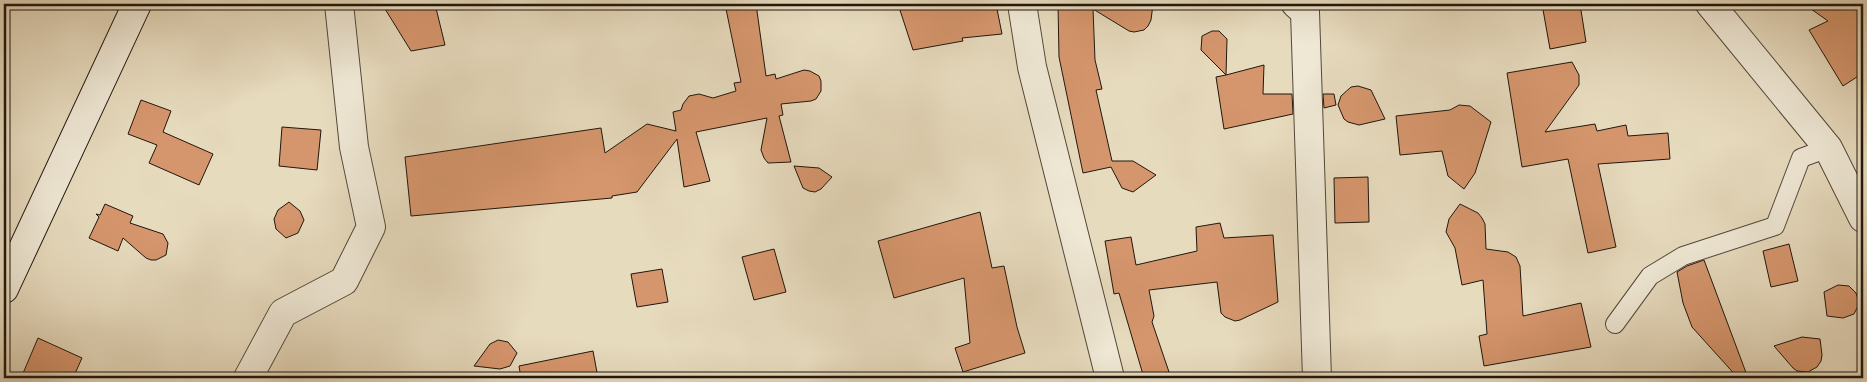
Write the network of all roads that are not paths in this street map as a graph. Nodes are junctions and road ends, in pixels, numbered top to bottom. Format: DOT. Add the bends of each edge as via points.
graph roads {
  1 [pos="137,4"];
  2 [pos="340,4"];
  3 [pos="1022,4"];
  4 [pos="1296,4"];
  5 [pos="1710,4"];
  6 [pos="1828,148"];
  7 [pos="1863,218"];
  8 [pos="4,289"];
  9 [pos="1615,324"];
  10 [pos="248,378"];
  11 [pos="1110,378"];
  12 [pos="1317,378"];
  1 -- 8 [label="street"];
  2 -- 10 [label="street" via="354,147 371,228 344,282 283,313"];
  3 -- 11 [label="street" via="1032,67"];
  4 -- 12 [label="street" via="1305,12"];
  5 -- 6 [label="street"];
  6 -- 7 [label="street"];
  6 -- 9 [label="lane" via="1801,158 1775,226 1683,256 1650,276"];
}
